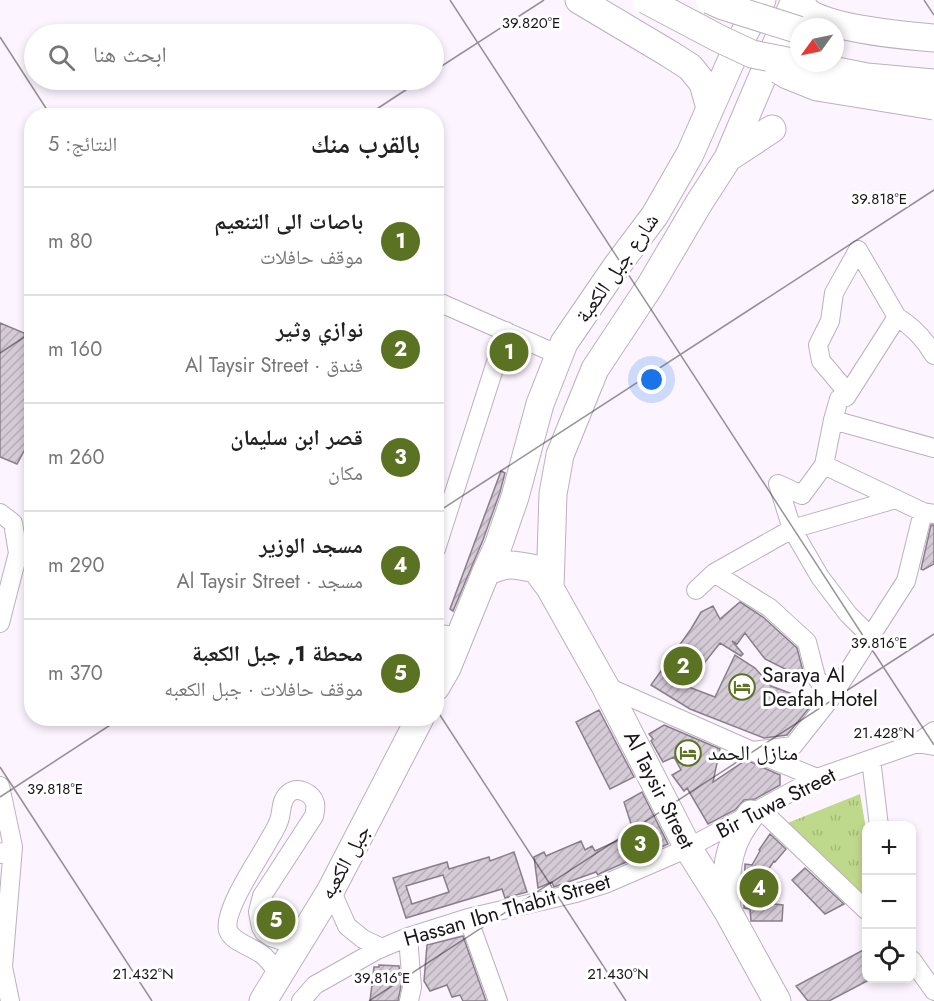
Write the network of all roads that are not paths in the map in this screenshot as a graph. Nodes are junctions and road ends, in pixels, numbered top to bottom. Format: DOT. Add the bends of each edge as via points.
graph roads {
  1 [pos="579,0"];
  2 [pos="646,0"];
  3 [pos="710,0"];
  4 [pos="762,0"];
  5 [pos="795,0"];
  6 [pos="801,0"];
  7 [pos="790,27"];
  8 [pos="934,38"];
  9 [pos="844,40"];
  10 [pos="752,54"];
  11 [pos="934,54"];
  12 [pos="934,84"];
  13 [pos="934,106"];
  14 [pos="710,108"];
  15 [pos="772,129"];
  16 [pos="728,158"];
  17 [pos="444,304"];
  18 [pos="897,317"];
  19 [pos="506,331"];
  20 [pos="559,354"];
  21 [pos="934,355"];
  22 [pos="848,393"];
  23 [pos="833,420"];
  24 [pos="934,448"];
  25 [pos="824,465"];
  26 [pos="896,499"];
  27 [pos="0,513"];
  28 [pos="929,513"];
  29 [pos="444,524"];
  30 [pos="792,529"];
  31 [pos="486,572"];
  32 [pos="714,573"];
  33 [pos="550,588"];
  34 [pos="696,590"];
  35 [pos="0,623"];
  36 [pos="448,635"];
  37 [pos="871,637"];
  38 [pos="444,673"];
  39 [pos="605,686"];
  40 [pos="831,698"];
  41 [pos="416,726"];
  42 [pos="934,730"];
  43 [pos="926,745"];
  44 [pos="752,751"];
  45 [pos="871,759"];
  46 [pos="817,778"];
  47 [pos="0,786"];
  48 [pos="756,811"];
  49 [pos="879,821"];
  50 [pos="688,848"];
  51 [pos="6,851"];
  52 [pos="331,890"];
  53 [pos="862,906"];
  54 [pos="727,910"];
  55 [pos="468,918"];
  56 [pos="408,937"];
  57 [pos="297,946"];
  58 [pos="382,948"];
  59 [pos="916,966"];
  60 [pos="279,974"];
  61 [pos="934,991"];
  62 [pos="10,1001"];
  63 [pos="263,1001"];
  64 [pos="301,1001"];
  65 [pos="409,1001"];
  66 [pos="498,1001"];
  67 [pos="777,1001"];
  1 -- 14 [label="highway" via="690,67 703,83"];
  2 -- 10 [label="highway, bridge"];
  3 -- 7 [label="highway, bridge"];
  4 -- 14 [label="highway, شارع جبل الكعبة"];
  5 -- 16 [label="highway, شارع جبل الكعبة"];
  6 -- 8 [label="highway" via="814,16 841,25"];
  9 -- 11 [label="highway" via="886,50"];
  10 -- 12 [label="highway, bridge" via="867,77"];
  10 -- 13 [label="highway, bridge" via="817,87"];
  14 -- 20 [label="highway, شارع جبل الكعبة" via="690,154 655,215"];
  15 -- 16 [label="highway"];
  16 -- 33 [label="highway, شارع جبل الكعبة" via="594,369 560,455 553,494"];
  17 -- 19 [label="street"];
  18 -- 21 [label="street"];
  18 -- 22 [label="street"];
  18 -- 22 [label="street" via="858,250 834,292 830,321 818,345 821,361"];
  19 -- 20 [label="street"];
  19 -- 29 [label="street"];
  20 -- 31 [label="highway, شارع جبل الكعبة" via="540,404 515,497"];
  22 -- 23 [label="street" via="839,399"];
  23 -- 24 [label="street"];
  23 -- 25 [label="street"];
  25 -- 26 [label="street"];
  25 -- 30 [label="street" via="802,495 778,484"];
  26 -- 28 [label="street"];
  26 -- 30 [label="street"];
  27 -- 35 [label="street" via="13,523 18,554"];
  28 -- 37 [label="street" via="906,581"];
  30 -- 32 [label="street"];
  30 -- 37 [label="street" via="820,577"];
  31 -- 33 [label="highway, Al Taysir Street" via="503,564 536,569"];
  31 -- 36 [label="highway"];
  32 -- 34 [label="street"];
  32 -- 40 [label="street" via="770,608 807,642 816,677"];
  33 -- 39 [label="highway, Al Taysir Street"];
  36 -- 38 [label="highway"];
  37 -- 40 [label="street"];
  39 -- 44 [label="street"];
  39 -- 50 [label="highway, Al Taysir Street"];
  40 -- 44 [label="street" via="793,746"];
  41 -- 52 [label="highway, جبل الكعبه"];
  42 -- 43 [label="street"];
  43 -- 45 [label="street, Bir Tuwa Street"];
  44 -- 46 [label="street"];
  45 -- 46 [label="street, Bir Tuwa Street"];
  45 -- 49 [label="street"];
  46 -- 48 [label="street, Bir Tuwa Street"];
  47 -- 51 [label="street"];
  48 -- 50 [label="street, Bir Tuwa Street"];
  48 -- 53 [label="street"];
  48 -- 54 [label="highway" via="738,834 729,856"];
  50 -- 54 [label="highway, Al Taysir Street"];
  50 -- 55 [label="street, Hassan Ibn Thabit Street" via="605,884"];
  51 -- 62 [label="street" via="3,967"];
  52 -- 57 [label="highway, جبل الكعبه"];
  52 -- 58 [label="street" via="347,926"];
  54 -- 67 [label="highway, Al Taysir Street"];
  55 -- 56 [label="street, Hassan Ibn Thabit Street"];
  55 -- 66 [label="street"];
  56 -- 58 [label="street, Hassan Ibn Thabit Street"];
  56 -- 65 [label="street" via="412,987"];
  57 -- 60 [label="highway, جبل الكعبه"];
  57 -- 60 [label="street" via="264,932 258,912 262,896 314,816 316,808 311,795 296,790 282,804 280,820 240,891 228,923 234,939 266,957"];
  58 -- 64 [label="street, Hassan Ibn Thabit Street" via="315,985"];
  59 -- 61 [label="street"];
  60 -- 63 [label="highway, جبل الكعبه"];
}
